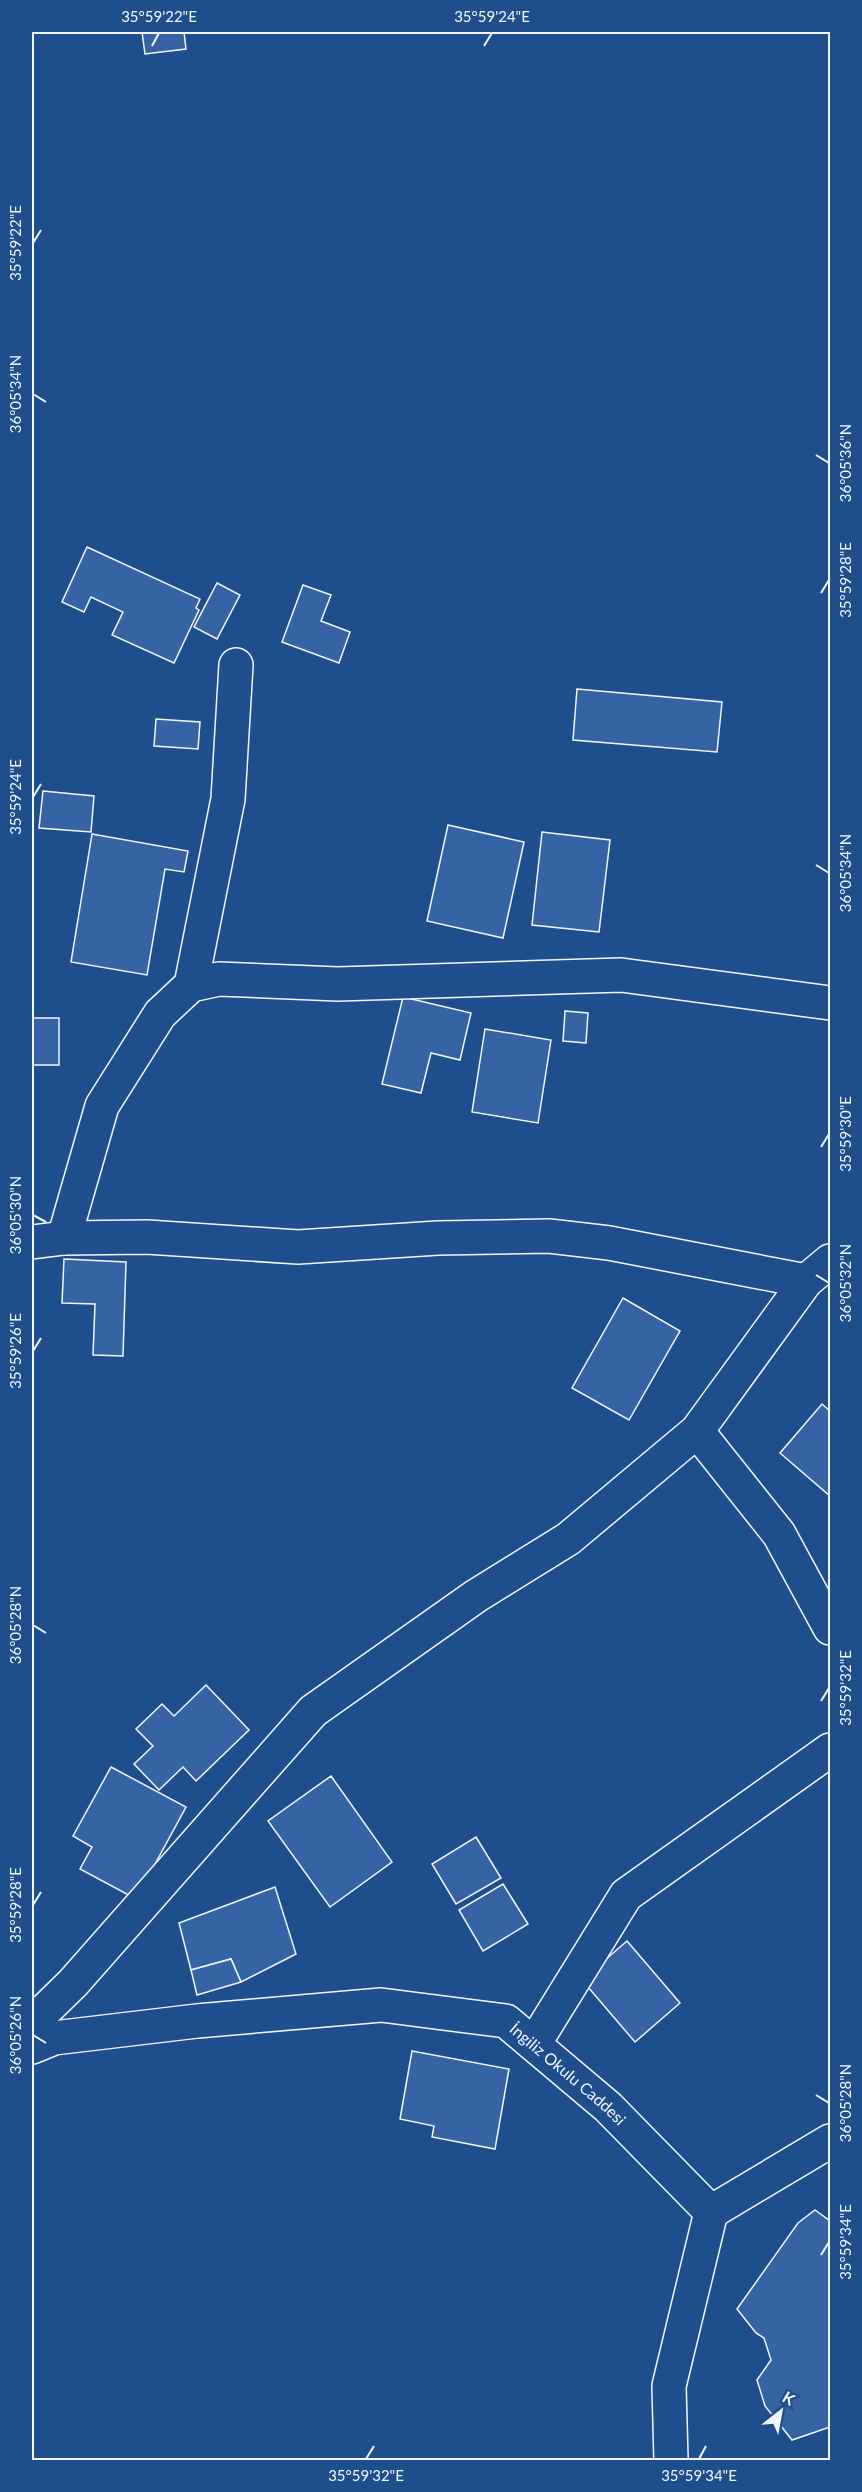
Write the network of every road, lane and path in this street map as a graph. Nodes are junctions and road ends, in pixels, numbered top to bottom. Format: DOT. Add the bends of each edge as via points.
graph roads {
  1 [pos="236,666"];
  2 [pos="191,985"];
  3 [pos="831,1003"];
  4 [pos="64,1239"];
  5 [pos="32,1242"];
  6 [pos="818,1271"];
  7 [pos="697,1431"];
  8 [pos="831,1628"];
  9 [pos="831,1750"];
  10 [pos="32,2023"];
  11 [pos="534,2044"];
  12 [pos="32,2048"];
  13 [pos="831,2141"];
  14 [pos="711,2212"];
  15 [pos="671,2460"];
  1 -- 2 [label="street" via="228,799"];
  2 -- 3 [label="street" via="219,979 338,984 621,975"];
  2 -- 4 [label="street" via="160,1014 102,1106"];
  4 -- 5 [label="street"];
  4 -- 6 [label="street" via="147,1237 298,1247 549,1236"];
  6 -- 7 [label="street"];
  7 -- 8 [label="street" via="779,1534"];
  7 -- 10 [label="street" via="568,1539 476,1596 313,1711 73,1983"];
  9 -- 11 [label="street" via="626,1895"];
  11 -- 12 [label="street, İngiliz Okulu Caddesi" via="506,2021 381,2005 54,2038"];
  11 -- 14 [label="street, İngiliz Okulu Caddesi" via="608,2107"];
  13 -- 14 [label="street"];
  14 -- 15 [label="street" via="669,2386"];
}
